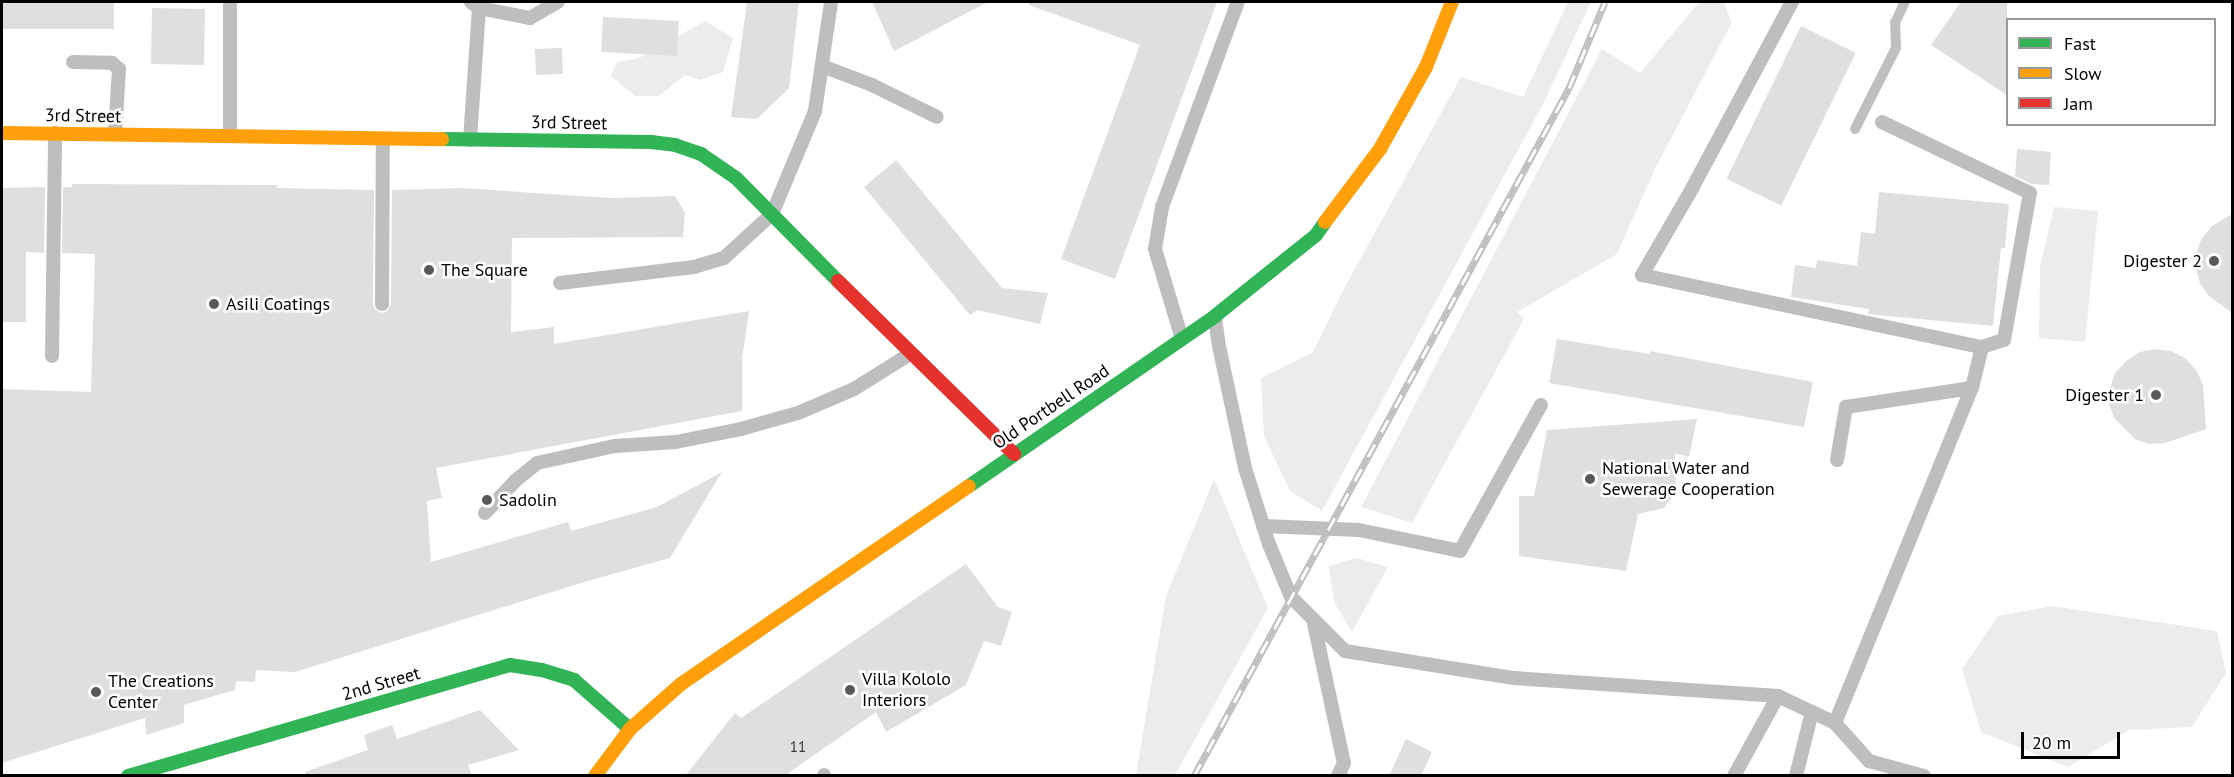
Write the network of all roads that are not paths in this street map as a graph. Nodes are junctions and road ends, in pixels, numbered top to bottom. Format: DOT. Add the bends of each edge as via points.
graph roads {
  1 [pos="230,2"];
  2 [pos="558,2"];
  3 [pos="831,2"];
  4 [pos="1238,2"];
  5 [pos="1452,2"];
  6 [pos="1792,2"];
  7 [pos="475,5"];
  8 [pos="73,62"];
  9 [pos="822,66"];
  10 [pos="937,117"];
  11 [pos="1882,122"];
  12 [pos="2,133"];
  13 [pos="56,134"];
  14 [pos="115,134"];
  15 [pos="230,136"];
  16 [pos="383,139"];
  17 [pos="470,140"];
  18 [pos="772,214"];
  19 [pos="560,283"];
  20 [pos="382,304"];
  21 [pos="1215,316"];
  22 [pos="1182,339"];
  23 [pos="1982,347"];
  24 [pos="910,354"];
  25 [pos="52,356"];
  26 [pos="1972,388"];
  27 [pos="1541,405"];
  28 [pos="1014,454"];
  29 [pos="1836,460"];
  30 [pos="485,513"];
  31 [pos="1263,526"];
  32 [pos="1313,619"];
  33 [pos="1778,696"];
  34 [pos="1812,712"];
  35 [pos="1835,723"];
  36 [pos="630,729"];
  37 [pos="1343,771"];
  38 [pos="128,776"];
  39 [pos="596,776"];
  40 [pos="1734,776"];
  41 [pos="1796,776"];
  42 [pos="1924,776"];
  1 -- 15 [label="lane"];
  2 -- 7 [label="lane" via="530,18"];
  3 -- 9 [label="lane"];
  4 -- 22 [label="lane" via="1162,207 1155,249"];
  5 -- 21 [label="street, Old Portbell Road" via="1426,67 1380,149 1316,235"];
  6 -- 23 [label="lane" via="1642,275"];
  7 -- 17 [label="lane"];
  8 -- 14 [label="lane" via="112,63 119,69"];
  9 -- 10 [label="lane"];
  9 -- 18 [label="lane" via="815,111"];
  11 -- 23 [label="lane" via="2030,193 2004,340"];
  12 -- 13 [label="street, 3rd Street"];
  13 -- 14 [label="street, 3rd Street"];
  13 -- 25 [label="lane"];
  14 -- 15 [label="street, 3rd Street"];
  15 -- 16 [label="street, 3rd Street"];
  16 -- 17 [label="street, 3rd Street"];
  16 -- 20 [label="lane"];
  17 -- 18 [label="street, 3rd Street" via="675,145 720,165"];
  18 -- 19 [label="lane" via="724,258 694,267"];
  18 -- 24 [label="street, 3rd Street"];
  21 -- 22 [label="street, Old Portbell Road"];
  21 -- 31 [label="lane" via="1245,468"];
  22 -- 28 [label="street, Old Portbell Road"];
  23 -- 26 [label="lane"];
  24 -- 28 [label="street, 3rd Street"];
  24 -- 30 [label="lane" via="854,389 798,413 676,442 615,446 537,463"];
  26 -- 29 [label="lane" via="1846,407"];
  26 -- 35 [label="lane"];
  27 -- 31 [label="lane" via="1460,550 1359,530"];
  28 -- 36 [label="street, Old Portbell Road" via="681,684"];
  31 -- 32 [label="lane" via="1291,597"];
  32 -- 33 [label="lane" via="1345,651 1514,678"];
  32 -- 37 [label="lane"];
  33 -- 34 [label="lane"];
  33 -- 40 [label="lane"];
  34 -- 35 [label="lane"];
  34 -- 41 [label="lane"];
  35 -- 42 [label="lane" via="1869,761"];
  36 -- 38 [label="street, 2nd Street" via="574,680 510,665"];
  36 -- 39 [label="street, Old Portbell Road"];
}
